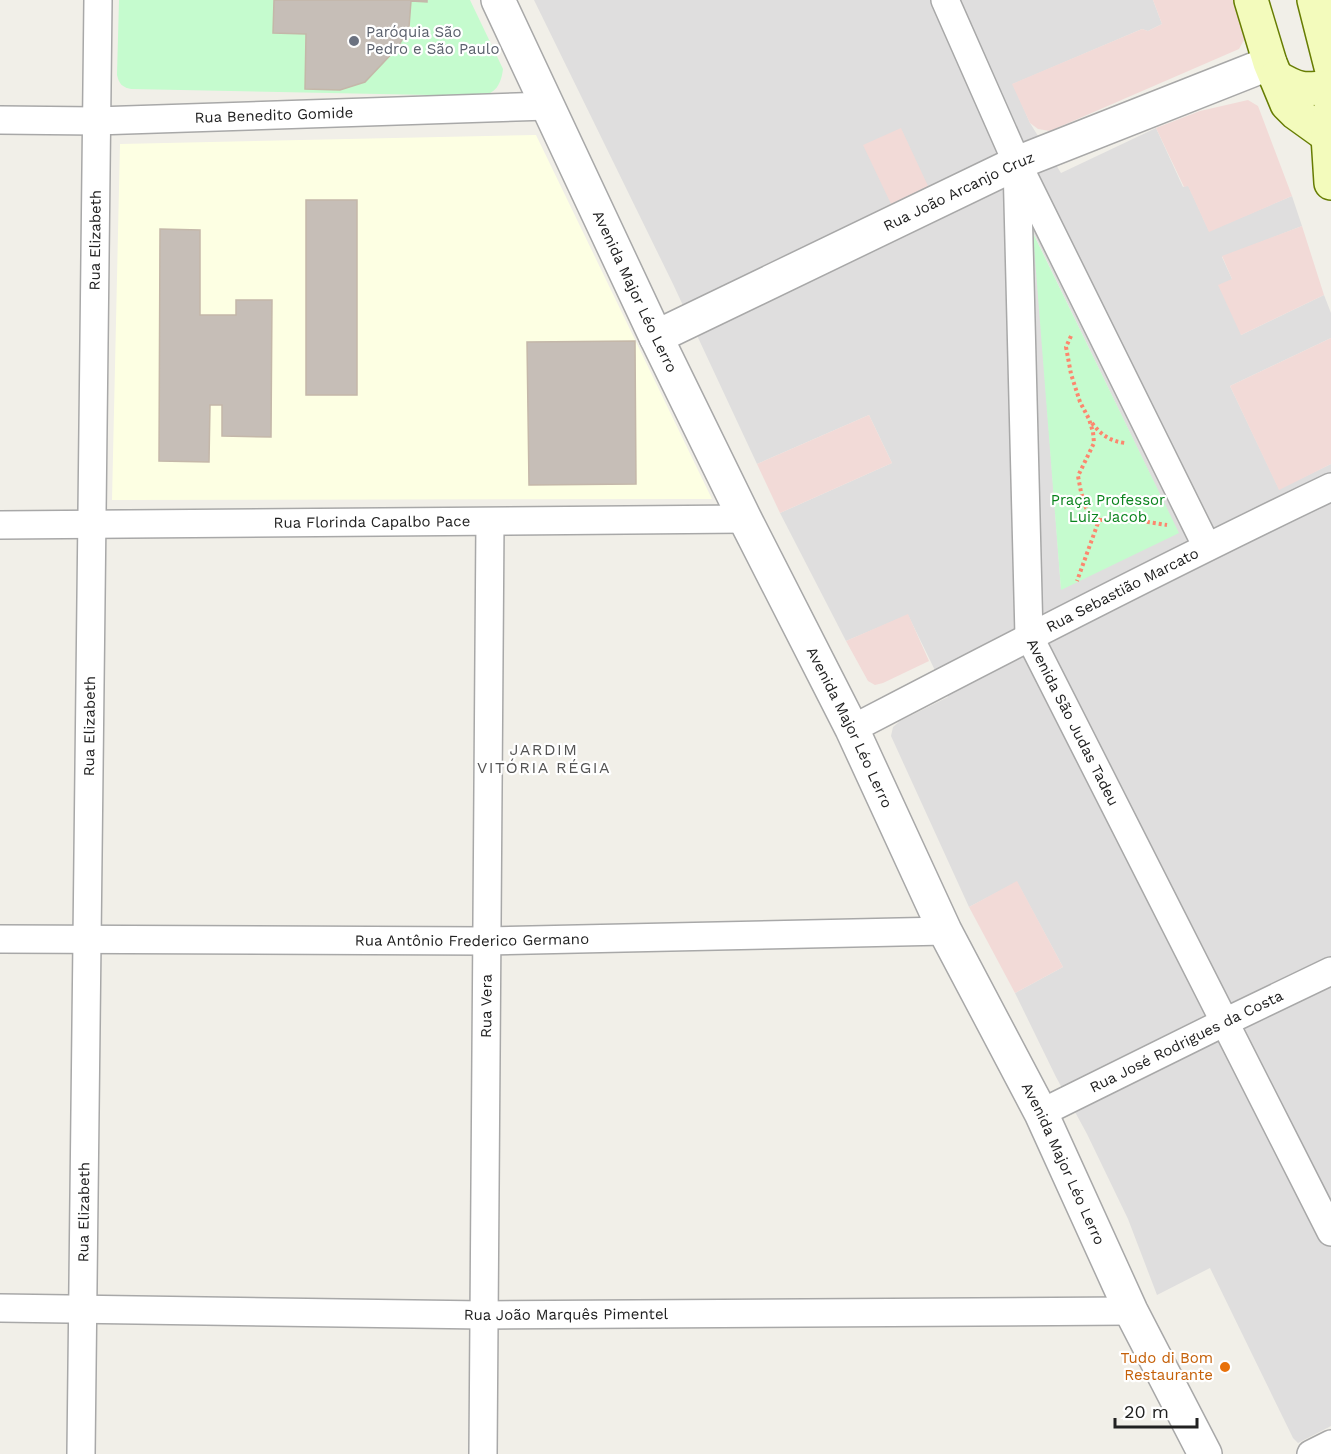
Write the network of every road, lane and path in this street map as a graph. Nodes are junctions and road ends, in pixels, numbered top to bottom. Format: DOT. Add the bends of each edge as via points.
graph roads {
  1 [pos="98,0"];
  2 [pos="498,0"];
  3 [pos="945,0"];
  4 [pos="1251,0"];
  5 [pos="1314,0"];
  6 [pos="1331,67"];
  7 [pos="1273,70"];
  8 [pos="1331,87"];
  9 [pos="548,106"];
  10 [pos="0,120"];
  11 [pos="96,121"];
  12 [pos="1330,127"];
  13 [pos="1017,163"];
  14 [pos="1331,183"];
  15 [pos="1093,316"];
  16 [pos="656,337"];
  17 [pos="1089,419"];
  18 [pos="1152,435"];
  19 [pos="1331,487"];
  20 [pos="745,519"];
  21 [pos="1099,520"];
  22 [pos="490,522"];
  23 [pos="1195,523"];
  24 [pos="0,525"];
  25 [pos="91,525"];
  26 [pos="1207,547"];
  27 [pos="1064,619"];
  28 [pos="1029,636"];
  29 [pos="852,729"];
  30 [pos="945,932"];
  31 [pos="0,939"];
  32 [pos="87,939"];
  33 [pos="487,941"];
  34 [pos="1331,970"];
  35 [pos="1225,1022"];
  36 [pos="1041,1113"];
  37 [pos="1331,1232"];
  38 [pos="0,1308"];
  39 [pos="83,1310"];
  40 [pos="1131,1311"];
  41 [pos="484,1315"];
  42 [pos="1331,1444"];
  43 [pos="81,1454"];
  44 [pos="483,1454"];
  45 [pos="1205,1454"];
  46 [pos="1311,1454"];
  1 -- 11 [label="street, Rua Elizabeth"];
  2 -- 9 [label="street, Avenida Major Léo Lerro"];
  3 -- 13 [label="street, Avenida São Judas Tadeu"];
  4 -- 7 [label="main road"];
  5 -- 6 [label="main road"];
  7 -- 8 [label="main road" via="1294,87"];
  7 -- 12 [label="main road" via="1287,104 1296,113"];
  7 -- 13 [label="street, Rua João Arcanjo Cruz"];
  9 -- 11 [label="street, Rua Benedito Gomide"];
  9 -- 16 [label="street, Avenida Major Léo Lerro"];
  10 -- 11 [label="street, Rua Benedito Gomide"];
  11 -- 25 [label="street, Rua Elizabeth"];
  12 -- 14 [label="main road"];
  13 -- 15 [label="street, Avenida São Judas Tadeu"];
  13 -- 16 [label="street, Rua João Arcanjo Cruz"];
  13 -- 28 [label="street, Avenida São Judas Tadeu"];
  15 -- 17 [label="path" via="1074,332 1066,347 1071,374"];
  15 -- 18 [label="street, Avenida São Judas Tadeu"];
  16 -- 20 [label="street, Avenida Major Léo Lerro"];
  17 -- 18 [label="path" via="1099,433 1114,441 1126,443"];
  17 -- 21 [label="path" via="1094,443 1078,476 1086,508"];
  18 -- 23 [label="street, Avenida São Judas Tadeu"];
  19 -- 26 [label="street, Rua Sebastião Marcato"];
  20 -- 22 [label="street, Rua Florinda Capalbo Pace"];
  20 -- 29 [label="street, Avenida Major Léo Lerro"];
  21 -- 23 [label="path"];
  21 -- 27 [label="path"];
  22 -- 25 [label="street, Rua Florinda Capalbo Pace"];
  22 -- 33 [label="street, Rua Vera"];
  23 -- 26 [label="street, Avenida São Judas Tadeu"];
  24 -- 25 [label="street, Rua Florinda Capalbo Pace"];
  25 -- 32 [label="street, Rua Elizabeth"];
  26 -- 27 [label="street, Rua Sebastião Marcato"];
  27 -- 28 [label="street, Rua Sebastião Marcato"];
  28 -- 29 [label="street, Rua Sebastião Marcato"];
  28 -- 35 [label="street, Avenida São Judas Tadeu"];
  29 -- 30 [label="street, Avenida Major Léo Lerro"];
  30 -- 33 [label="street, Rua Antônio Frederico Germano"];
  30 -- 36 [label="street, Avenida Major Léo Lerro"];
  31 -- 32 [label="street, Rua Antônio Frederico Germano"];
  32 -- 33 [label="street, Rua Antônio Frederico Germano"];
  32 -- 39 [label="street, Rua Elizabeth"];
  33 -- 41 [label="street, Rua Vera"];
  34 -- 35 [label="street, Rua José Rodrigues da Costa"];
  35 -- 36 [label="street, Rua José Rodrigues da Costa"];
  35 -- 37 [label="street, Avenida São Judas Tadeu"];
  36 -- 40 [label="street, Avenida Major Léo Lerro"];
  38 -- 39 [label="street, Rua João Marquês Pimentel"];
  39 -- 41 [label="street, Rua João Marquês Pimentel"];
  39 -- 43 [label="street, Rua Elizabeth"];
  40 -- 41 [label="street, Rua João Marquês Pimentel"];
  40 -- 45 [label="street, Avenida Major Léo Lerro"];
  41 -- 44 [label="street, Rua Vera"];
  42 -- 46 [label="street"];
}
